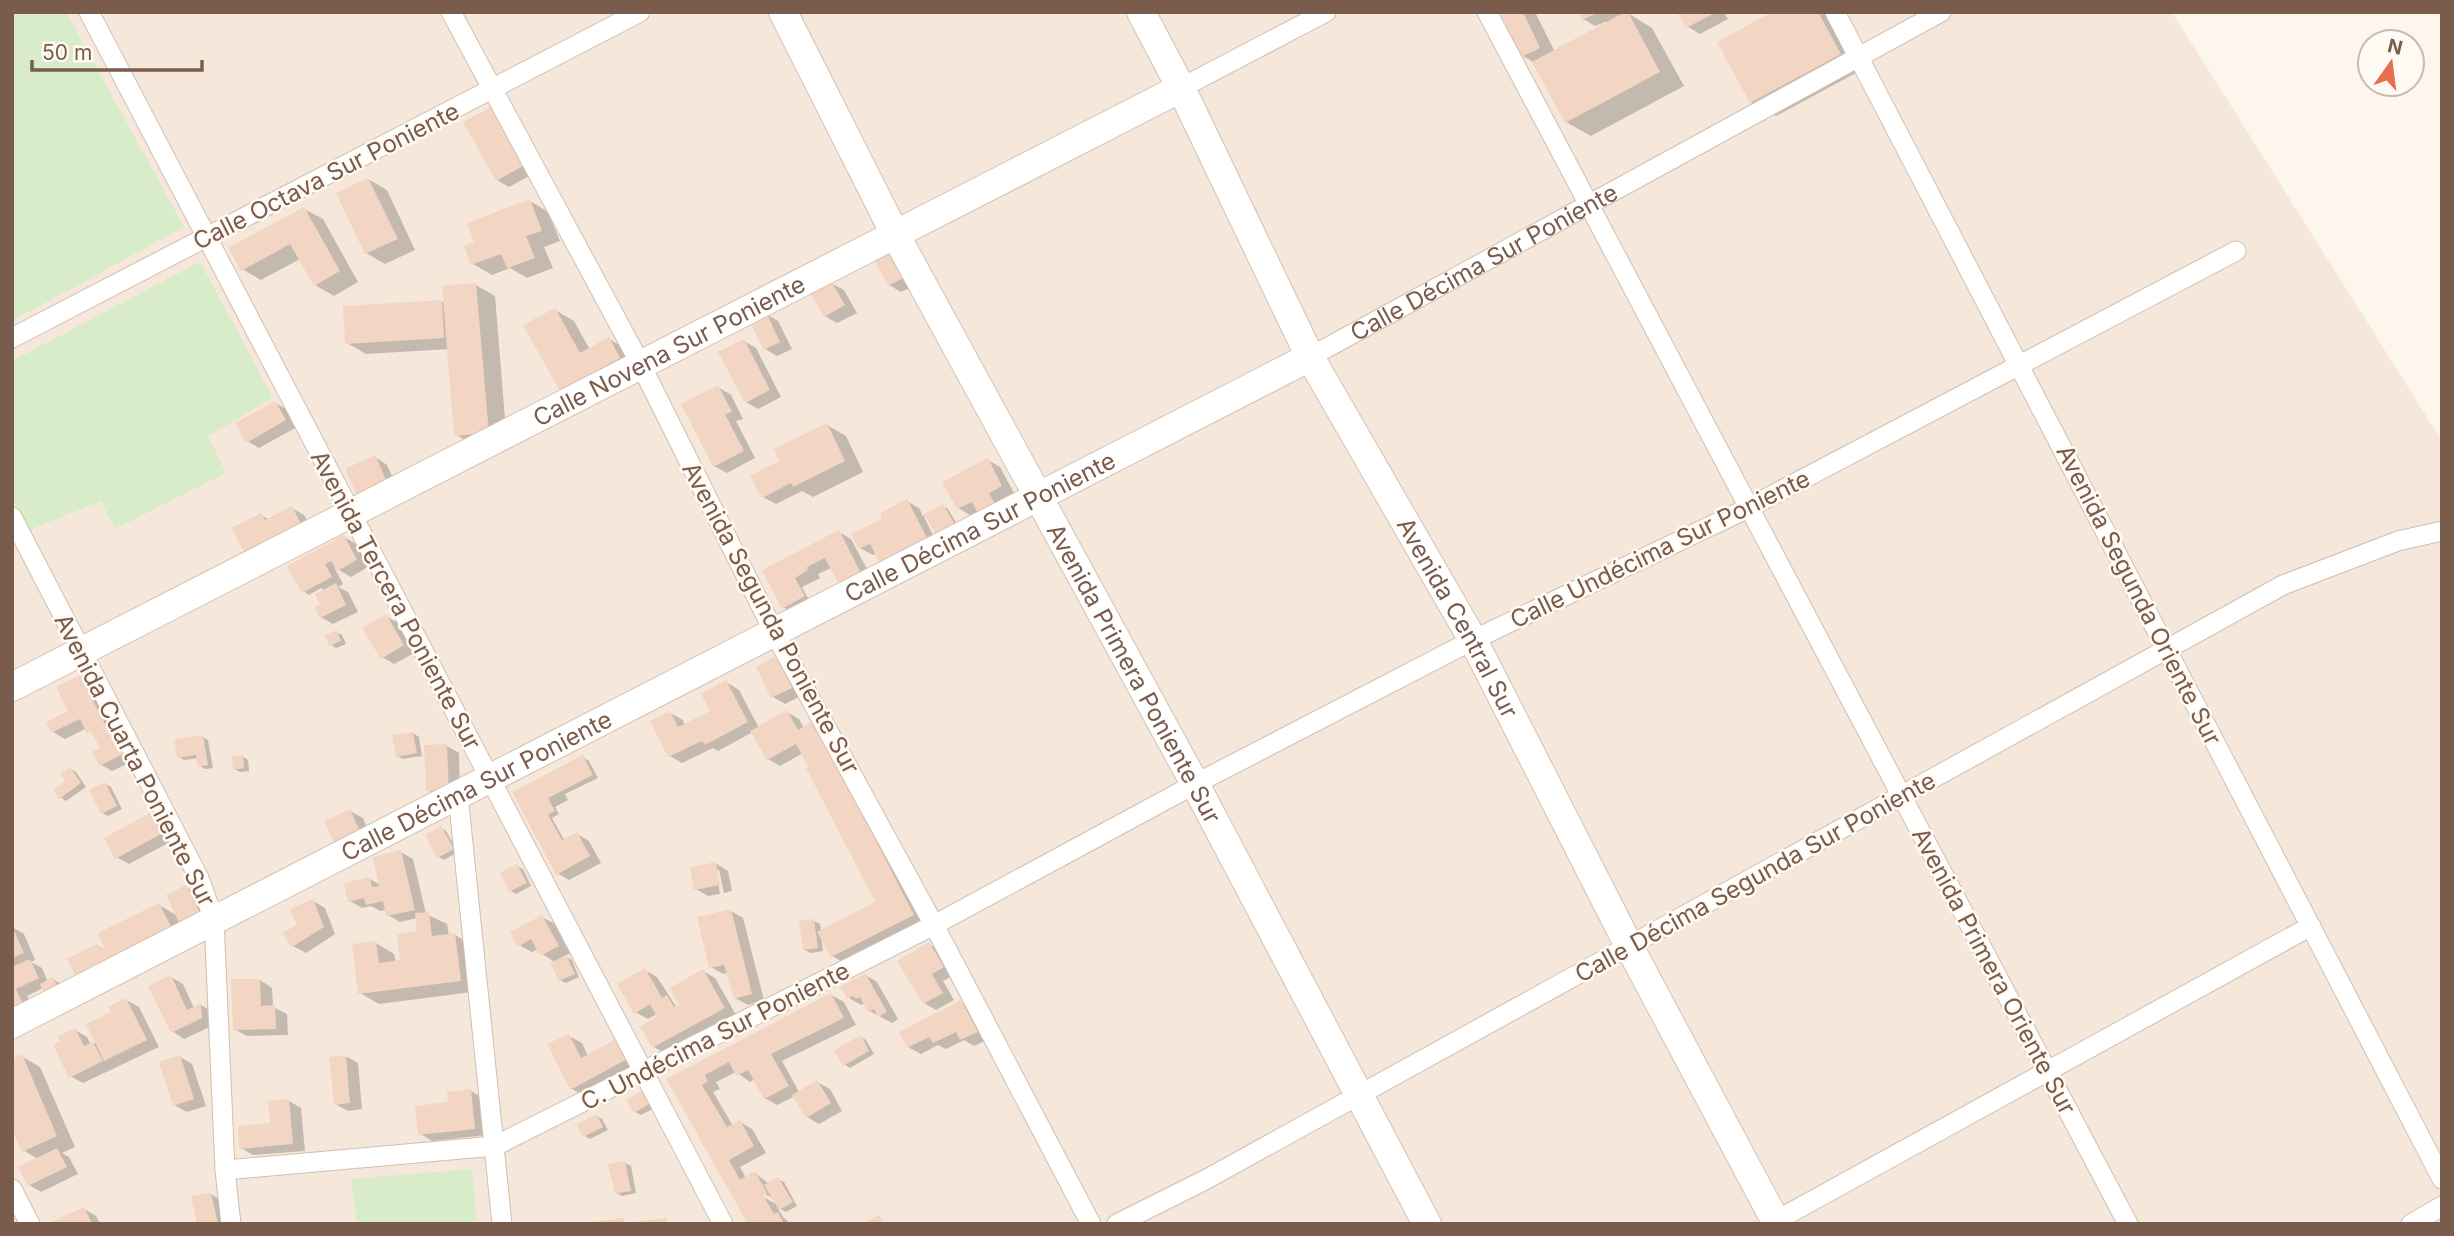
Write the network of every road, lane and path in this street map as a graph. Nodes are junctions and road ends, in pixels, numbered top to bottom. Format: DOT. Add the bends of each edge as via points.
graph roads {
  1 [pos="89,12"];
  2 [pos="451,12"];
  3 [pos="640,12"];
  4 [pos="783,12"];
  5 [pos="1140,12"];
  6 [pos="1326,12"];
  7 [pos="1487,12"];
  8 [pos="1835,12"];
  9 [pos="1941,12"];
  10 [pos="1859,56"];
  11 [pos="1181,88"];
  12 [pos="493,89"];
  13 [pos="1588,205"];
  14 [pos="895,234"];
  15 [pos="205,238"];
  16 [pos="2236,251"];
  17 [pos="12,338"];
  18 [pos="1310,356"];
  19 [pos="640,365"];
  20 [pos="2020,365"];
  21 [pos="1037,497"];
  22 [pos="1748,508"];
  23 [pos="351,513"];
  24 [pos="12,517"];
  25 [pos="2442,531"];
  26 [pos="774,632"];
  27 [pos="1474,640"];
  28 [pos="2167,649"];
  29 [pos="81,652"];
  30 [pos="12,687"];
  31 [pos="490,779"];
  32 [pos="1195,783"];
  33 [pos="458,795"];
  34 [pos="1901,796"];
  35 [pos="214,920"];
  36 [pos="934,925"];
  37 [pos="2311,926"];
  38 [pos="1629,946"];
  39 [pos="12,1024"];
  40 [pos="2047,1071"];
  41 [pos="643,1073"];
  42 [pos="1358,1096"];
  43 [pos="495,1146"];
  44 [pos="225,1170"];
  45 [pos="2442,1179"];
  46 [pos="12,1189"];
  47 [pos="2442,1206"];
  48 [pos="1774,1223"];
  49 [pos="30,1224"];
  50 [pos="231,1224"];
  51 [pos="502,1224"];
  52 [pos="723,1224"];
  53 [pos="1091,1224"];
  54 [pos="1116,1224"];
  55 [pos="1427,1224"];
  56 [pos="2128,1224"];
  57 [pos="2411,1224"];
  1 -- 15 [label="street, Avenida Tercera Poniente Sur"];
  2 -- 12 [label="street, Avenida Segunda Poniente Sur"];
  3 -- 12 [label="street, Calle Octava Sur Poniente"];
  4 -- 14 [label="street, Avenida Primera Poniente Sur"];
  5 -- 11 [label="street, Avenida Central Sur"];
  6 -- 11 [label="street, Calle Novena Sur Poniente"];
  7 -- 13 [label="street, Avenida Primera Oriente Sur"];
  8 -- 10 [label="street, Avenida Segunda Oriente Sur"];
  9 -- 10 [label="street, Calle Décima Sur Poniente"];
  10 -- 13 [label="street, Calle Décima Sur Poniente"];
  10 -- 20 [label="street, Avenida Segunda Oriente Sur"];
  11 -- 14 [label="street, Calle Novena Sur Poniente"];
  11 -- 18 [label="street, Avenida Central Sur"];
  12 -- 15 [label="street, Calle Octava Sur Poniente"];
  12 -- 19 [label="street, Avenida Segunda Poniente Sur"];
  13 -- 18 [label="street, Calle Décima Sur Poniente"];
  13 -- 22 [label="street, Avenida Primera Oriente Sur"];
  14 -- 19 [label="street, Calle Novena Sur Poniente"];
  14 -- 21 [label="street, Avenida Primera Poniente Sur"];
  15 -- 17 [label="street, Calle Octava Sur Poniente"];
  15 -- 23 [label="street, Avenida Tercera Poniente Sur"];
  16 -- 20 [label="street, Calle Undécima Sur Poniente"];
  18 -- 21 [label="street, Calle Décima Sur Poniente"];
  18 -- 27 [label="street, Avenida Central Sur"];
  19 -- 23 [label="street, Calle Novena Sur Poniente"];
  19 -- 26 [label="street, Avenida Segunda Poniente Sur"];
  20 -- 22 [label="street, Calle Undécima Sur Poniente"];
  20 -- 28 [label="street, Avenida Segunda Oriente Sur"];
  21 -- 26 [label="street, Calle Décima Sur Poniente"];
  21 -- 32 [label="street, Avenida Primera Poniente Sur"];
  22 -- 27 [label="street, Calle Undécima Sur Poniente"];
  22 -- 34 [label="street, Avenida Primera Oriente Sur"];
  23 -- 29 [label="street, Calle Novena Sur Poniente"];
  23 -- 31 [label="street, Avenida Tercera Poniente Sur"];
  24 -- 29 [label="street, Avenida Cuarta Poniente Sur"];
  25 -- 28 [label="street, Calle Décima Segunda Sur Poniente" via="2398,541 2283,585"];
  26 -- 31 [label="street, Calle Décima Sur Poniente"];
  26 -- 36 [label="street, Avenida Segunda Poniente Sur"];
  27 -- 32 [label="street, Calle Undécima Sur Poniente"];
  27 -- 38 [label="street, Avenida Central Sur"];
  28 -- 34 [label="street, Calle Décima Segunda Sur Poniente"];
  28 -- 37 [label="street, Avenida Segunda Oriente Sur"];
  29 -- 30 [label="street, Calle Novena Sur Poniente"];
  29 -- 35 [label="street, Avenida Cuarta Poniente Sur" via="199,878"];
  31 -- 33 [label="street, Calle Décima Sur Poniente"];
  31 -- 41 [label="street, Avenida Tercera Poniente Sur"];
  32 -- 36 [label="street, Calle Undécima Sur Poniente"];
  32 -- 42 [label="street, Avenida Primera Poniente Sur"];
  33 -- 35 [label="street, Calle Décima Sur Poniente"];
  33 -- 43 [label="street"];
  34 -- 38 [label="street, Calle Décima Segunda Sur Poniente"];
  34 -- 40 [label="street, Avenida Primera Oriente Sur"];
  35 -- 39 [label="street, Calle Décima Sur Poniente"];
  35 -- 44 [label="street, Avenida Cuarta Poniente Sur"];
  36 -- 41 [label="street, C. Undécima Sur Poniente"];
  36 -- 53 [label="street, Avenida Segunda Poniente Sur"];
  37 -- 40 [label="street"];
  37 -- 45 [label="street, Avenida Segunda Oriente Sur"];
  38 -- 42 [label="street, Calle Décima Segunda Sur Poniente"];
  38 -- 48 [label="street, Avenida Central Sur"];
  40 -- 48 [label="street"];
  40 -- 56 [label="street, Avenida Primera Oriente Sur"];
  41 -- 43 [label="street, C. Undécima Sur Poniente"];
  41 -- 52 [label="street, Avenida Tercera Poniente Sur"];
  42 -- 54 [label="street, Calle Décima Segunda Sur Poniente"];
  42 -- 55 [label="street, Avenida Primera Poniente Sur"];
  43 -- 44 [label="street"];
  43 -- 51 [label="street"];
  44 -- 50 [label="street, Avenida Cuarta Poniente Sur"];
  46 -- 49 [label="street"];
  47 -- 57 [label="street"];
}
